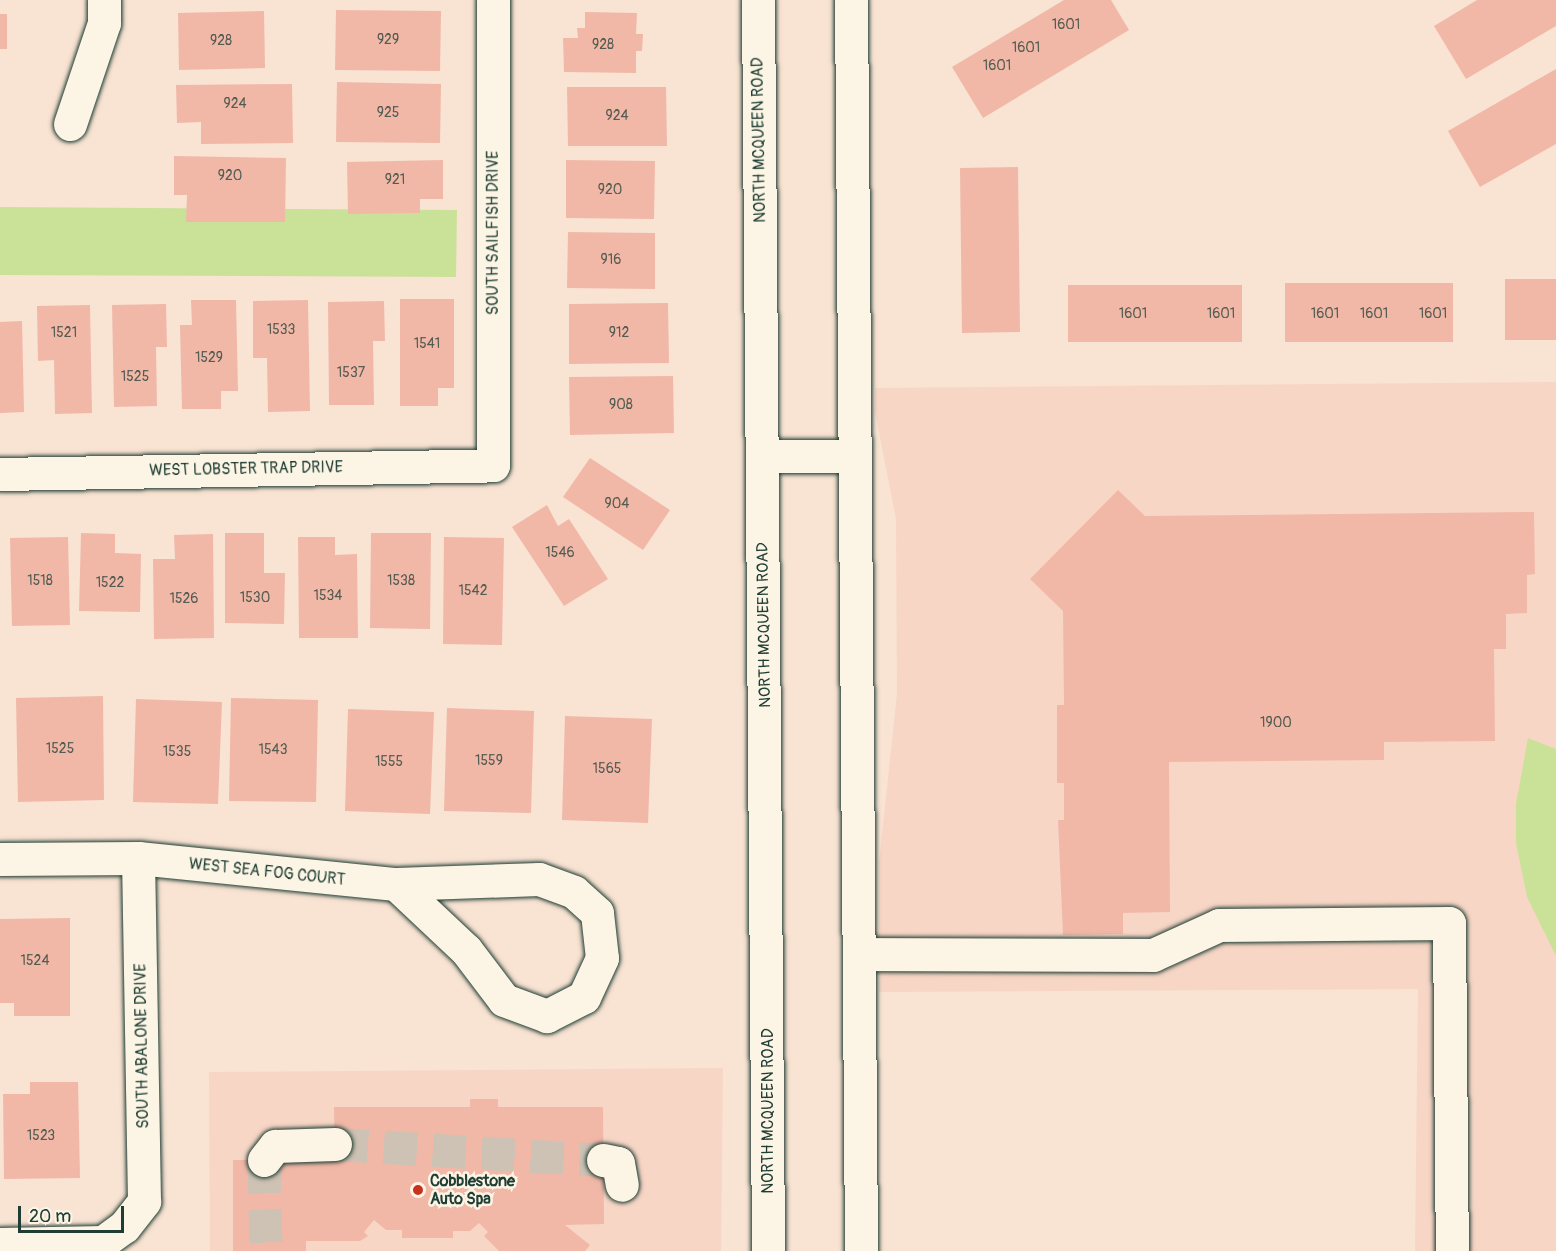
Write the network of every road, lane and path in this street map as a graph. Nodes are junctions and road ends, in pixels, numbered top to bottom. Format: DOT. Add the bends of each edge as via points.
graph roads {
  1 [pos="104,0"];
  2 [pos="493,0"];
  3 [pos="758,0"];
  4 [pos="851,0"];
  5 [pos="70,124"];
  6 [pos="762,456"];
  7 [pos="855,456"];
  8 [pos="493,465"];
  9 [pos="0,474"];
  10 [pos="138,858"];
  11 [pos="0,859"];
  12 [pos="396,884"];
  13 [pos="859,954"];
  14 [pos="335,1144"];
  15 [pos="264,1160"];
  16 [pos="0,1244"];
  17 [pos="768,1251"];
  18 [pos="861,1251"];
  19 [pos="1452,1251"];
  1 -- 5 [label="main road" via="104,23"];
  2 -- 8 [label="main road, SOUTH SAILFISH DRIVE"];
  3 -- 6 [label="main road, NORTH MCQUEEN ROAD"];
  4 -- 7 [label="main road"];
  6 -- 7 [label="main road"];
  6 -- 17 [label="main road, NORTH MCQUEEN ROAD"];
  7 -- 13 [label="main road"];
  8 -- 9 [label="main road, WEST LOBSTER TRAP DRIVE"];
  10 -- 11 [label="main road, WEST SEA FOG COURT"];
  10 -- 12 [label="main road, WEST SEA FOG COURT"];
  10 -- 16 [label="main road, SOUTH ABALONE DRIVE" via="144,1201 124,1227 103,1242"];
  12 -- 12 [label="main road, WEST SEA FOG COURT" via="466,950 504,1000 547,1016 584,997 602,958 597,913 574,892 539,879"];
  13 -- 18 [label="main road"];
  13 -- 19 [label="main road" via="1153,955 1219,925 1449,923"];
  14 -- 15 [label="main road" via="275,1146"];
}
